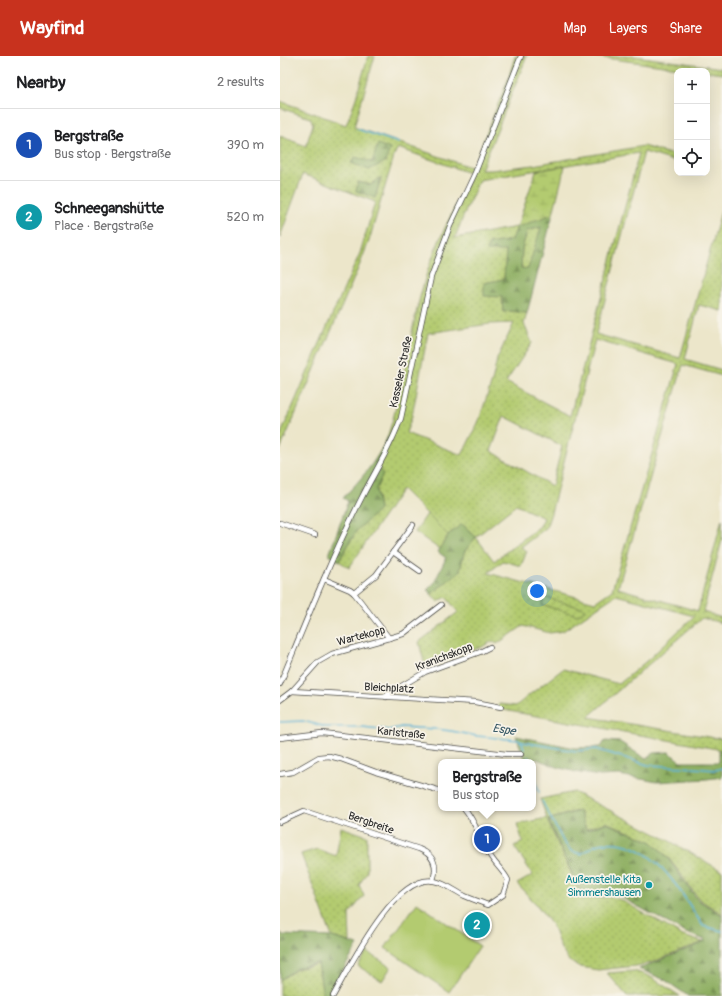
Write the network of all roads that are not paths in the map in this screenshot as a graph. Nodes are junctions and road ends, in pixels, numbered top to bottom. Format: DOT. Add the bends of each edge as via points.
graph roads {
  1 [pos="521,56"];
  2 [pos="280,524"];
  3 [pos="413,525"];
  4 [pos="315,534"];
  5 [pos="393,552"];
  6 [pos="420,571"];
  7 [pos="324,579"];
  8 [pos="354,593"];
  9 [pos="441,605"];
  10 [pos="389,638"];
  11 [pos="490,647"];
  12 [pos="280,684"];
  13 [pos="292,691"];
  14 [pos="386,697"];
  15 [pos="280,700"];
  16 [pos="500,707"];
  17 [pos="280,738"];
  18 [pos="521,754"];
  19 [pos="280,774"];
  20 [pos="438,791"];
  21 [pos="466,811"];
  22 [pos="280,822"];
  23 [pos="433,880"];
  24 [pos="333,996"];
  1 -- 7 [label="street, Kasseler Straße" via="431,277 401,418 395,435 362,497"];
  2 -- 4 [label="street"];
  3 -- 5 [label="street"];
  5 -- 6 [label="street"];
  5 -- 8 [label="street" via="376,575"];
  7 -- 8 [label="street"];
  7 -- 12 [label="street, Kasseler Straße"];
  8 -- 10 [label="street"];
  9 -- 10 [label="street, Wartekopp" via="403,634"];
  10 -- 13 [label="street, Wartekopp" via="332,654 318,662"];
  11 -- 14 [label="street, Kranichskopp" via="425,672"];
  13 -- 14 [label="street, Bleichplatz"];
  13 -- 15 [label="street"];
  14 -- 16 [label="street, Bleichplatz" via="475,702"];
  17 -- 18 [label="street, Karlstraße" via="322,733"];
  19 -- 20 [label="street" via="293,772 319,757 329,756"];
  21 -- 23 [label="street" via="492,860 508,880 505,891 501,897 488,905"];
  22 -- 23 [label="street, Bergbreite" via="306,811 419,849 429,854 433,860 436,867"];
  23 -- 24 [label="street" via="413,885 379,918"];
}
